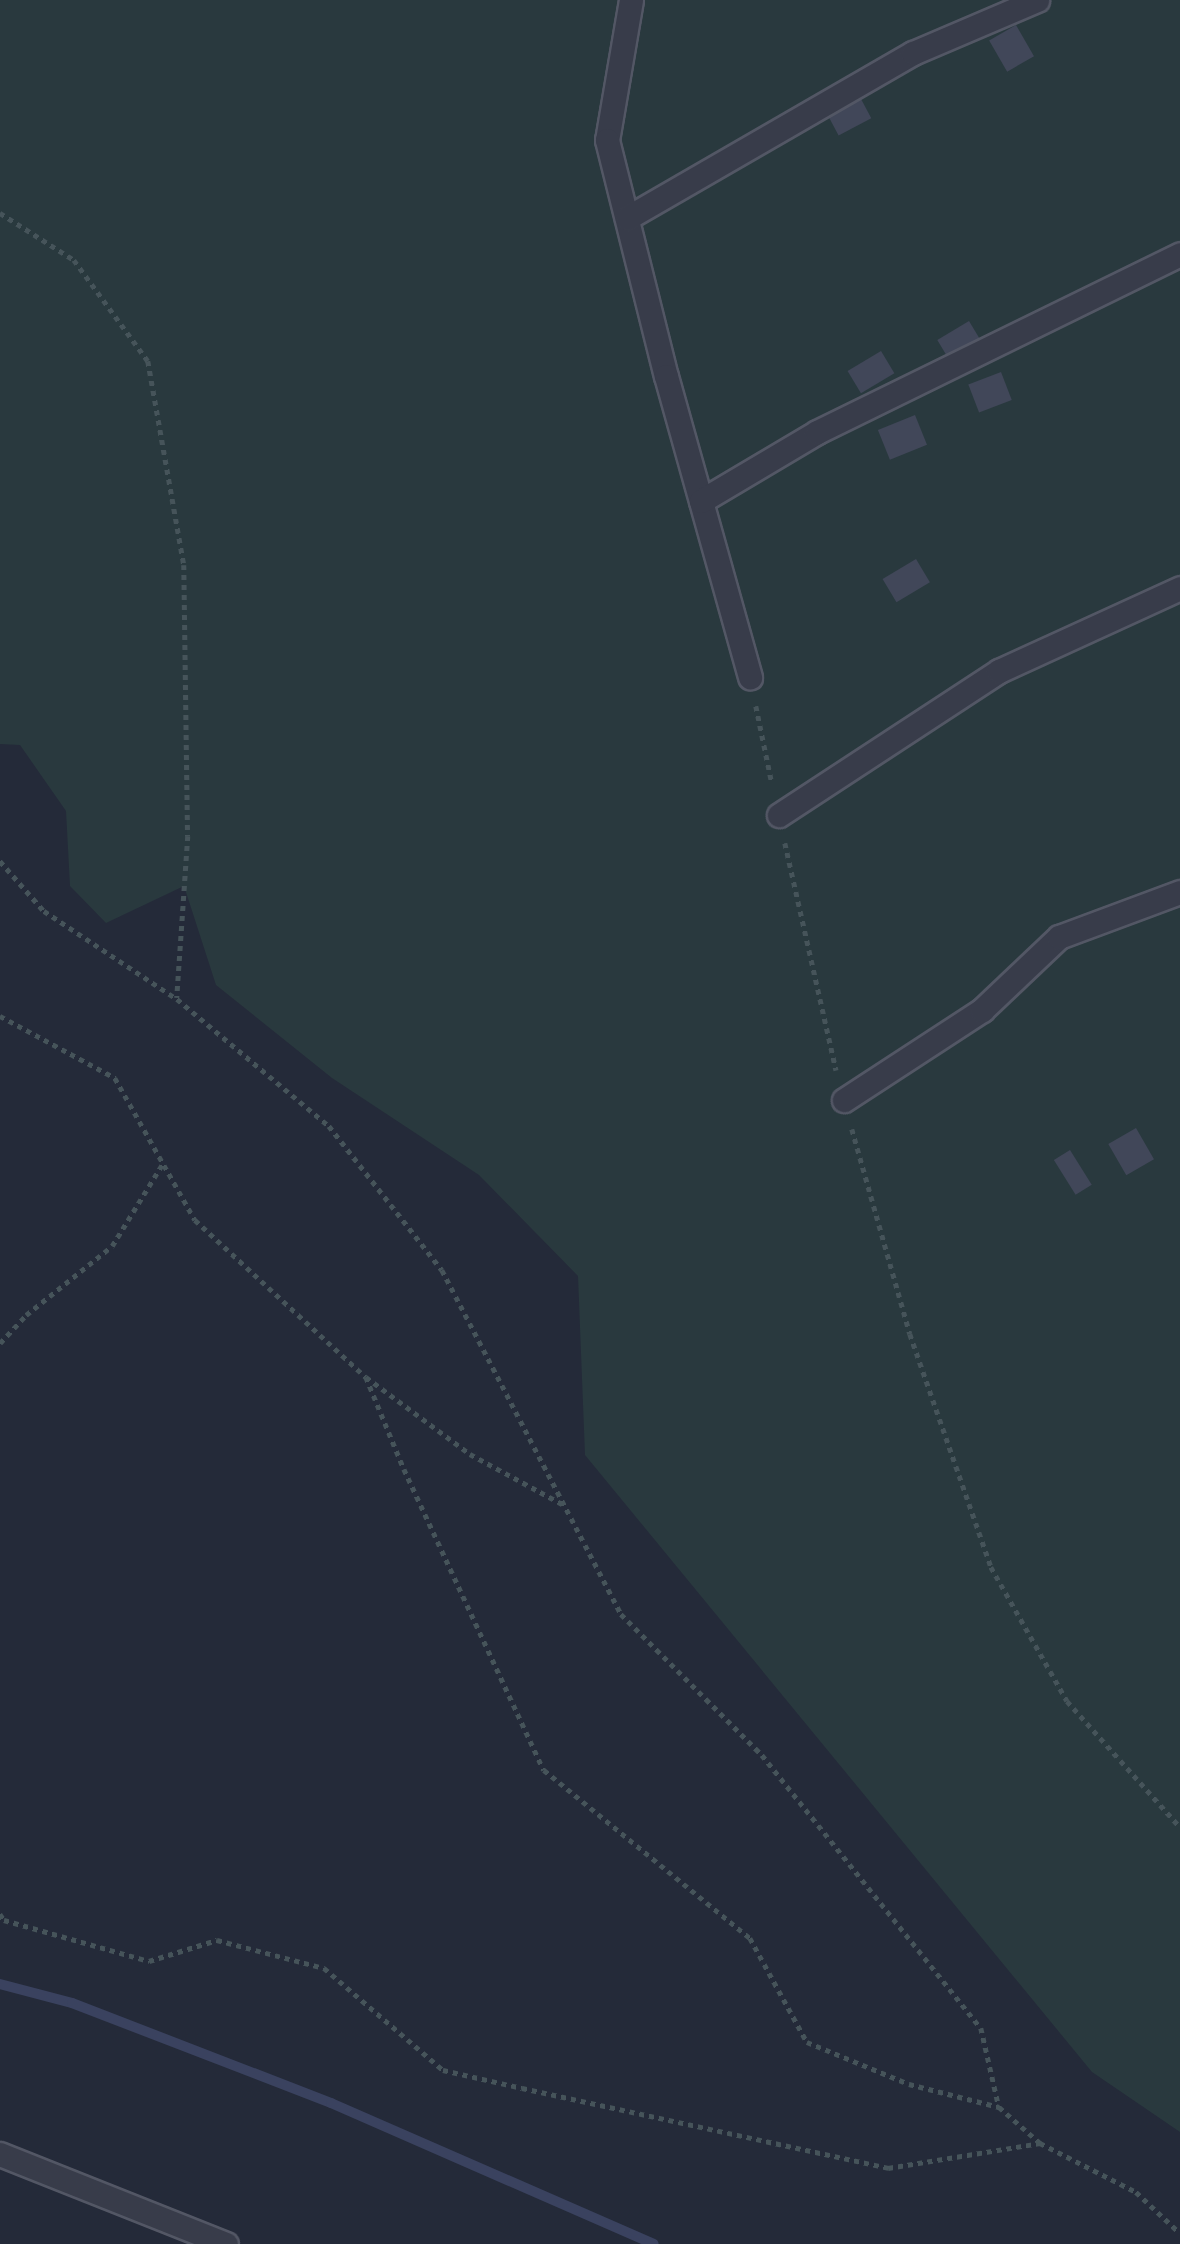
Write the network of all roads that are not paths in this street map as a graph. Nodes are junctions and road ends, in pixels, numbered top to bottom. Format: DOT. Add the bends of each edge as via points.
graph roads {
  1 [pos="631,0"];
  2 [pos="1037,0"];
  3 [pos="627,218"];
  4 [pos="1180,254"];
  5 [pos="701,501"];
  6 [pos="1180,588"];
  7 [pos="750,677"];
  8 [pos="779,815"];
  9 [pos="1180,892"];
  10 [pos="844,1100"];
  11 [pos="0,2154"];
  12 [pos="226,2244"];
  1 -- 3 [label="lane" via="607,140"];
  2 -- 3 [label="lane" via="913,53"];
  3 -- 5 [label="lane"];
  4 -- 5 [label="lane" via="817,432"];
  5 -- 7 [label="lane"];
  6 -- 8 [label="lane" via="999,671"];
  9 -- 10 [label="lane" via="1059,937 982,1010"];
  11 -- 12 [label="lane"];
}
